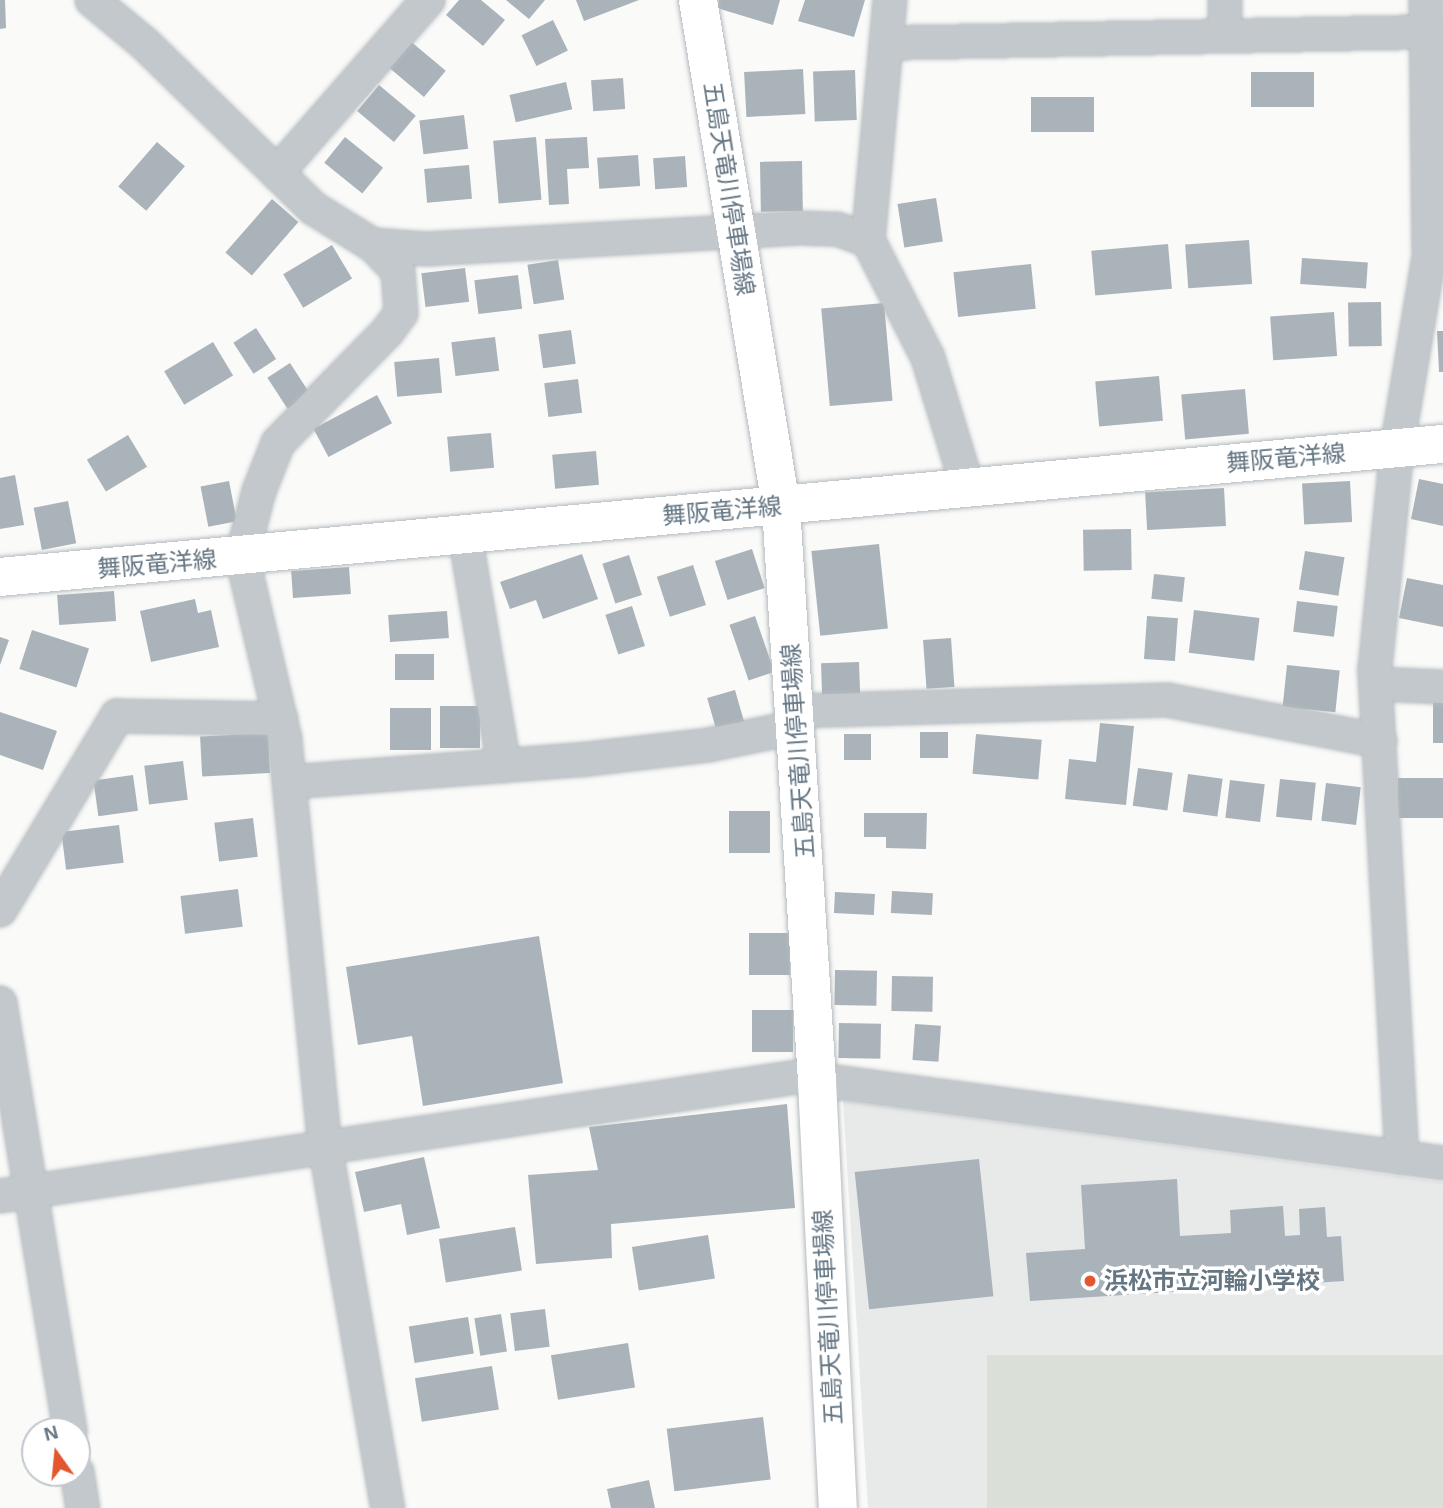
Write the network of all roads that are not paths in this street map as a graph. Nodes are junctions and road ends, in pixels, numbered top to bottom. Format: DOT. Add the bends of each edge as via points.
graph roads {
  1 [pos="92,0"];
  2 [pos="428,0"];
  3 [pos="698,0"];
  4 [pos="890,0"];
  5 [pos="1225,0"];
  6 [pos="1426,0"];
  7 [pos="1425,32"];
  8 [pos="1225,36"];
  9 [pos="886,43"];
  10 [pos="277,173"];
  11 [pos="736,232"];
  12 [pos="868,240"];
  13 [pos="373,245"];
  14 [pos="1443,444"];
  15 [pos="1396,448"];
  16 [pos="968,488"];
  17 [pos="781,506"];
  18 [pos="465,535"];
  19 [pos="242,556"];
  20 [pos="0,577"];
  21 [pos="1377,684"];
  22 [pos="1443,687"];
  23 [pos="281,719"];
  24 [pos="797,719"];
  25 [pos="1380,741"];
  26 [pos="504,766"];
  27 [pos="289,782"];
  28 [pos="0,910"];
  29 [pos="0,1003"];
  30 [pos="817,1082"];
  31 [pos="325,1144"];
  32 [pos="1402,1158"];
  33 [pos="1443,1163"];
  34 [pos="32,1191"];
  35 [pos="0,1196"];
  36 [pos="68,1417"];
  37 [pos="80,1487"];
  38 [pos="83,1508"];
  39 [pos="388,1508"];
  40 [pos="838,1508"];
  1 -- 10 [label="street" via="145,44"];
  2 -- 10 [label="street"];
  3 -- 11 [label="main road, 五島天竜川停車場線"];
  4 -- 9 [label="street"];
  5 -- 8 [label="street"];
  6 -- 7 [label="street"];
  7 -- 8 [label="street"];
  7 -- 15 [label="street" via="1429,256"];
  8 -- 9 [label="street"];
  9 -- 12 [label="street"];
  10 -- 13 [label="street" via="313,208"];
  11 -- 12 [label="street" via="837,229"];
  11 -- 13 [label="street" via="426,249"];
  11 -- 17 [label="main road, 五島天竜川停車場線"];
  12 -- 16 [label="street" via="928,358"];
  13 -- 19 [label="street" via="398,271 401,313 278,443 258,491"];
  14 -- 15 [label="main road, 舞阪竜洋線"];
  15 -- 16 [label="main road, 舞阪竜洋線"];
  15 -- 21 [label="street"];
  16 -- 17 [label="main road, 舞阪竜洋線"];
  17 -- 18 [label="main road, 舞阪竜洋線"];
  17 -- 24 [label="main road, 五島天竜川停車場線"];
  18 -- 19 [label="main road, 舞阪竜洋線"];
  18 -- 26 [label="street"];
  19 -- 20 [label="main road, 舞阪竜洋線"];
  19 -- 23 [label="street"];
  21 -- 22 [label="street"];
  21 -- 25 [label="street"];
  23 -- 27 [label="street"];
  23 -- 28 [label="street" via="117,716"];
  24 -- 25 [label="street" via="1167,700"];
  24 -- 26 [label="street" via="708,745"];
  24 -- 30 [label="main road, 五島天竜川停車場線"];
  25 -- 32 [label="street"];
  26 -- 27 [label="street"];
  27 -- 31 [label="street"];
  29 -- 34 [label="street"];
  30 -- 31 [label="street" via="797,1077"];
  30 -- 32 [label="street"];
  30 -- 40 [label="main road, 五島天竜川停車場線"];
  31 -- 34 [label="street"];
  31 -- 39 [label="street"];
  32 -- 33 [label="street"];
  34 -- 35 [label="street"];
  34 -- 36 [label="street"];
  37 -- 38 [label="street"];
}
